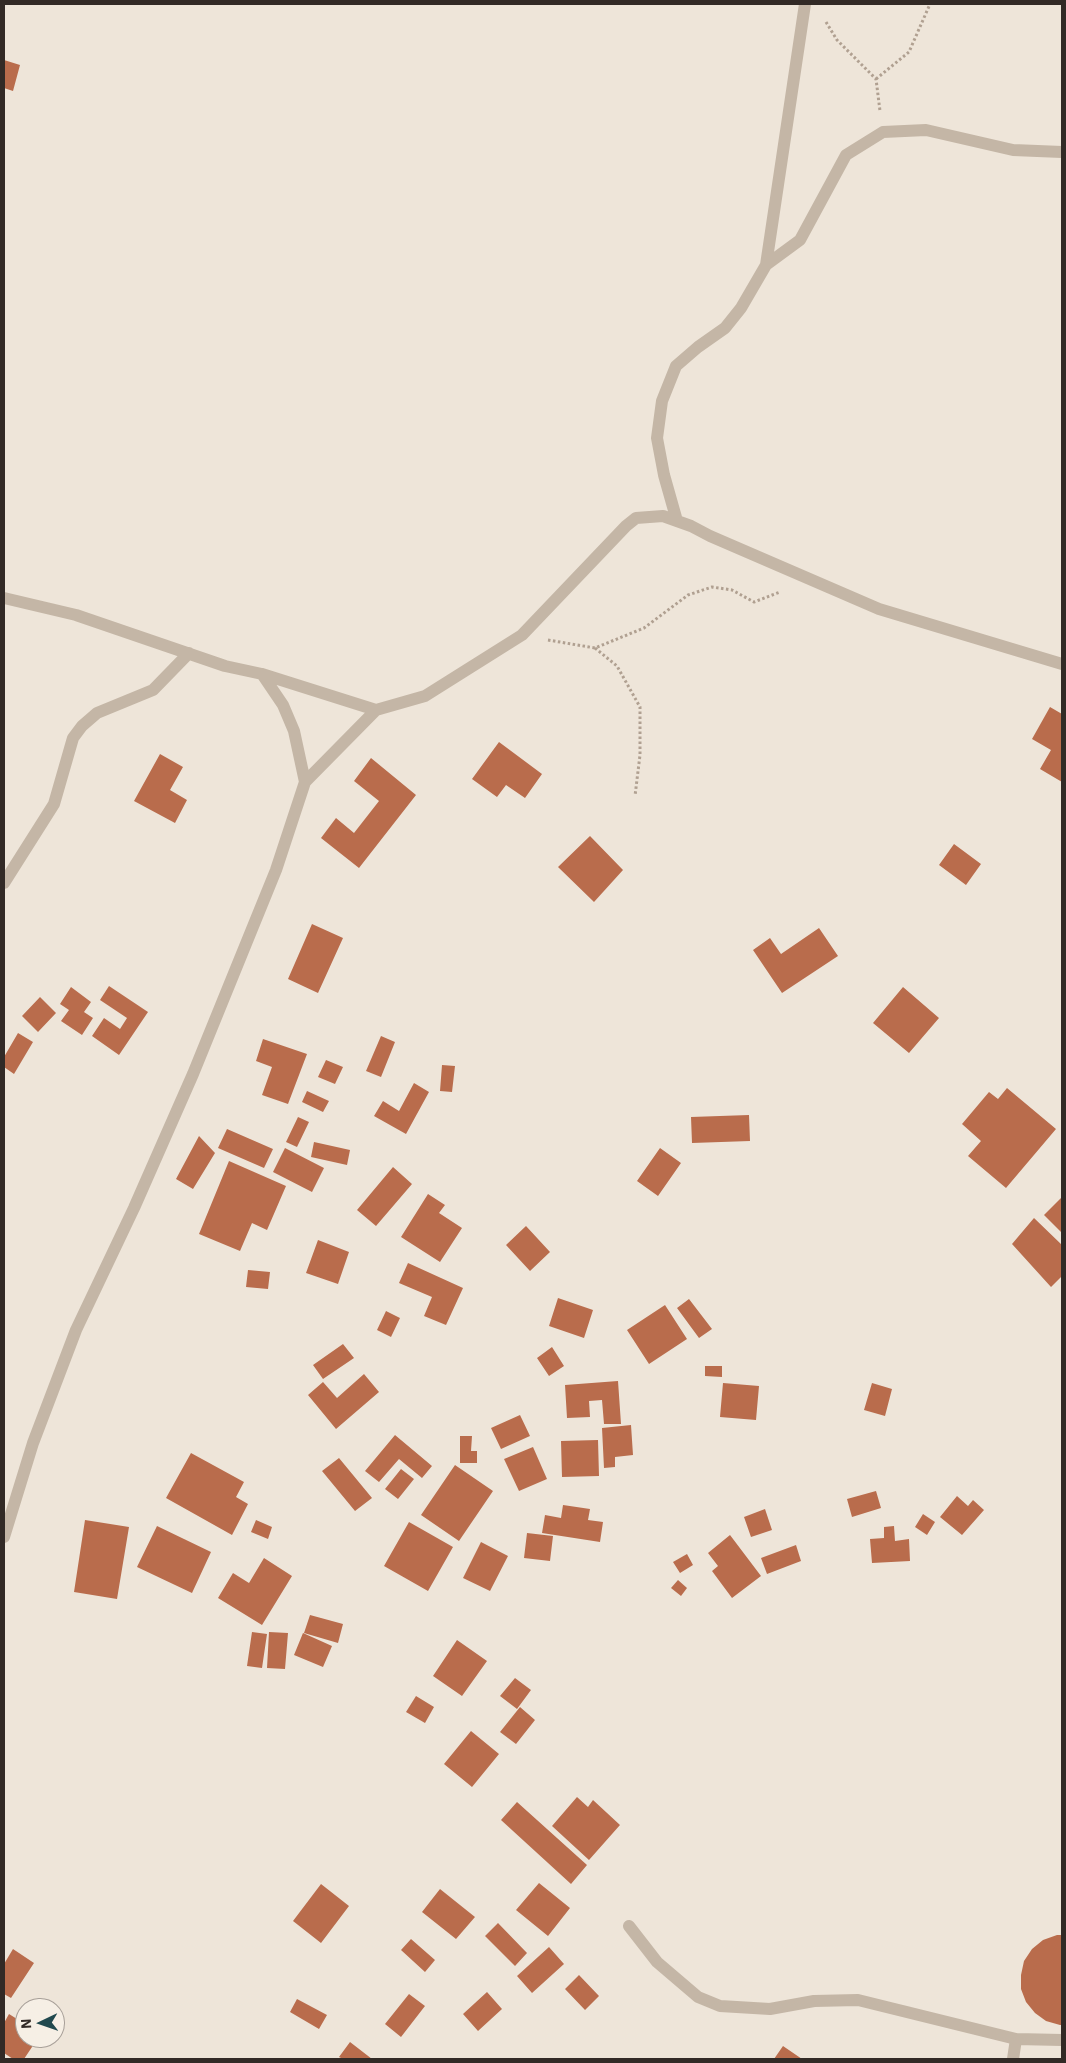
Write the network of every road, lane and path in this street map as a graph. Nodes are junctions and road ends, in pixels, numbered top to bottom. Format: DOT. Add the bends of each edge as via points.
graph roads {
  1 [pos="805,4"];
  2 [pos="930,4"];
  3 [pos="824,18"];
  4 [pos="876,79"];
  5 [pos="883,132"];
  6 [pos="1062,152"];
  7 [pos="766,265"];
  8 [pos="677,521"];
  9 [pos="812,580"];
  10 [pos="4,598"];
  11 [pos="522,636"];
  12 [pos="595,648"];
  13 [pos="189,653"];
  14 [pos="1062,664"];
  15 [pos="262,674"];
  16 [pos="376,710"];
  17 [pos="305,782"];
  18 [pos="635,796"];
  19 [pos="4,883"];
  20 [pos="4,1537"];
  21 [pos="629,1926"];
  22 [pos="1016,2039"];
  23 [pos="1062,2040"];
  24 [pos="1013,2059"];
  1 -- 7 [label="street"];
  2 -- 4 [label="path" via="909,52"];
  3 -- 4 [label="path" via="837,40"];
  4 -- 5 [label="path"];
  5 -- 6 [label="street" via="926,130 1013,150"];
  5 -- 7 [label="street" via="846,155 800,240"];
  7 -- 8 [label="street" via="741,308 725,328 676,366 662,401 658,438"];
  8 -- 9 [label="street"];
  8 -- 11 [label="street" via="663,516 636,518"];
  9 -- 12 [label="path" via="754,602 732,590 712,587 688,595 644,628"];
  9 -- 14 [label="street" via="880,609"];
  10 -- 13 [label="street" via="76,615"];
  11 -- 12 [label="path"];
  11 -- 16 [label="street" via="425,696"];
  12 -- 18 [label="path" via="617,666 640,707 640,756"];
  13 -- 15 [label="street"];
  13 -- 19 [label="street" via="153,690 97,713 82,726 73,738 54,804"];
  15 -- 16 [label="street"];
  15 -- 17 [label="street" via="283,704 294,731"];
  16 -- 17 [label="street"];
  17 -- 20 [label="street" via="276,870 193,1074 76,1330 33,1443"];
  21 -- 22 [label="street" via="656,1962 698,1997 720,2006 770,2009 814,2001 858,2000"];
  22 -- 23 [label="street"];
  22 -- 24 [label="street"];
}
